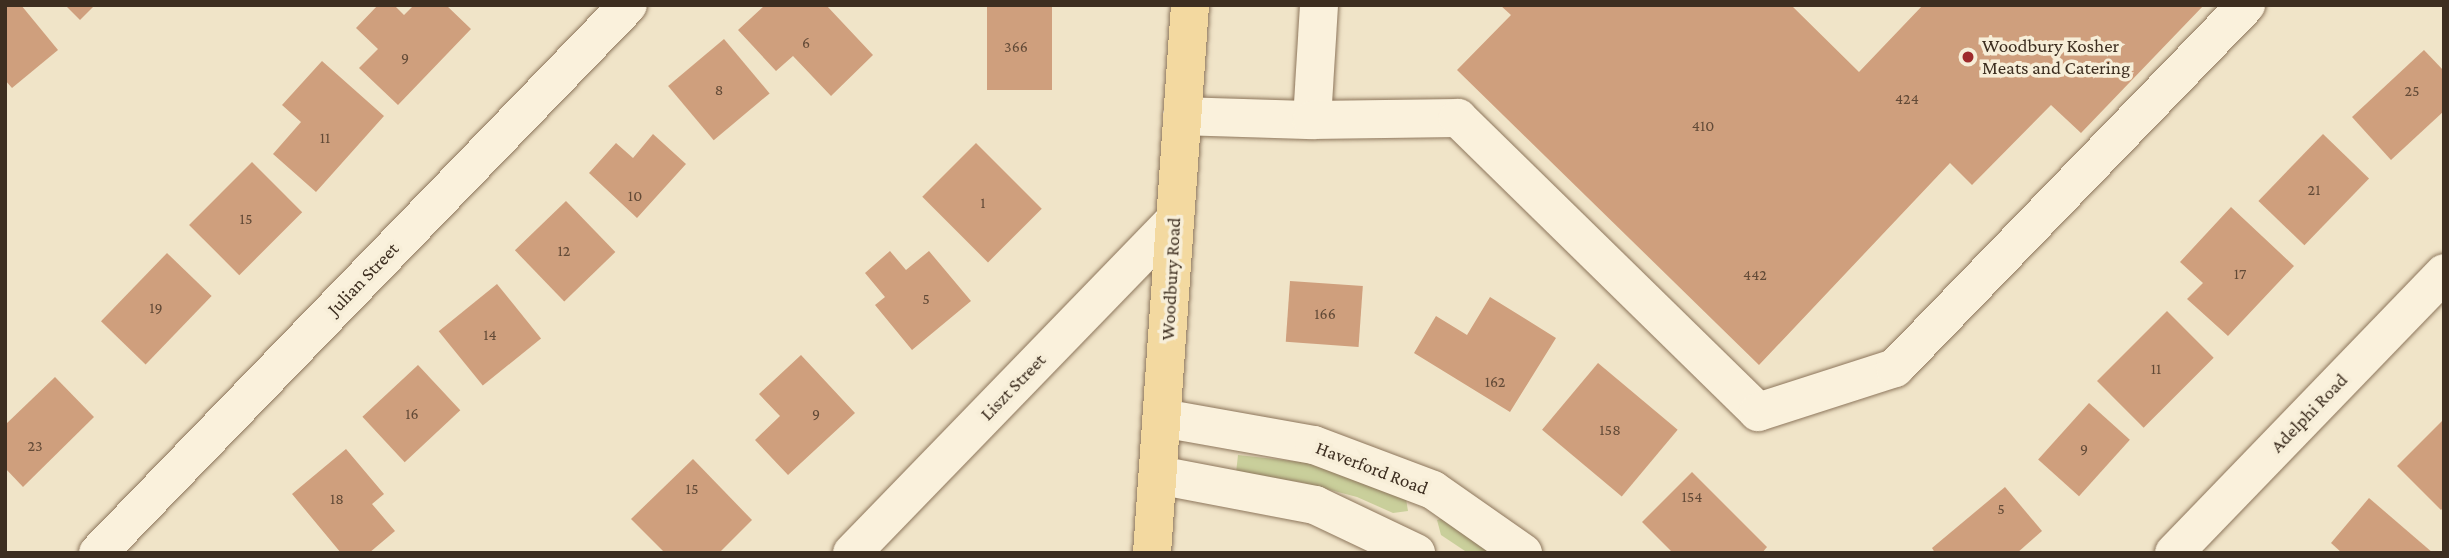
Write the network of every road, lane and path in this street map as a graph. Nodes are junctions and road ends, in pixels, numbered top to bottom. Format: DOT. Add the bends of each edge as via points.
graph roads {
  1 [pos="628,5"];
  2 [pos="1190,5"];
  3 [pos="1319,5"];
  4 [pos="2246,5"];
  5 [pos="1182,116"];
  6 [pos="1312,120"];
  7 [pos="1174,221"];
  8 [pos="2444,273"];
  9 [pos="1162,418"];
  10 [pos="1158,475"];
  11 [pos="1433,490"];
  12 [pos="1409,548"];
  13 [pos="2181,551"];
  14 [pos="98,553"];
  15 [pos="852,553"];
  16 [pos="1152,553"];
  17 [pos="1523,553"];
  1 -- 14 [label="street, Julian Street"];
  2 -- 5 [label="main road, Woodbury Road"];
  3 -- 6 [label="street"];
  4 -- 6 [label="street" via="1895,368 1758,412 1458,118"];
  5 -- 6 [label="street"];
  5 -- 7 [label="main road, Woodbury Road"];
  7 -- 9 [label="main road, Woodbury Road"];
  7 -- 15 [label="street, Liszt Street"];
  8 -- 13 [label="street, Adelphi Road"];
  9 -- 10 [label="main road, Woodbury Road"];
  9 -- 11 [label="street, Haverford Road" via="1314,445"];
  10 -- 12 [label="street" via="1315,505"];
  10 -- 16 [label="main road, Woodbury Road"];
  11 -- 12 [label="street"];
  11 -- 17 [label="street, Haverford Road"];
}
